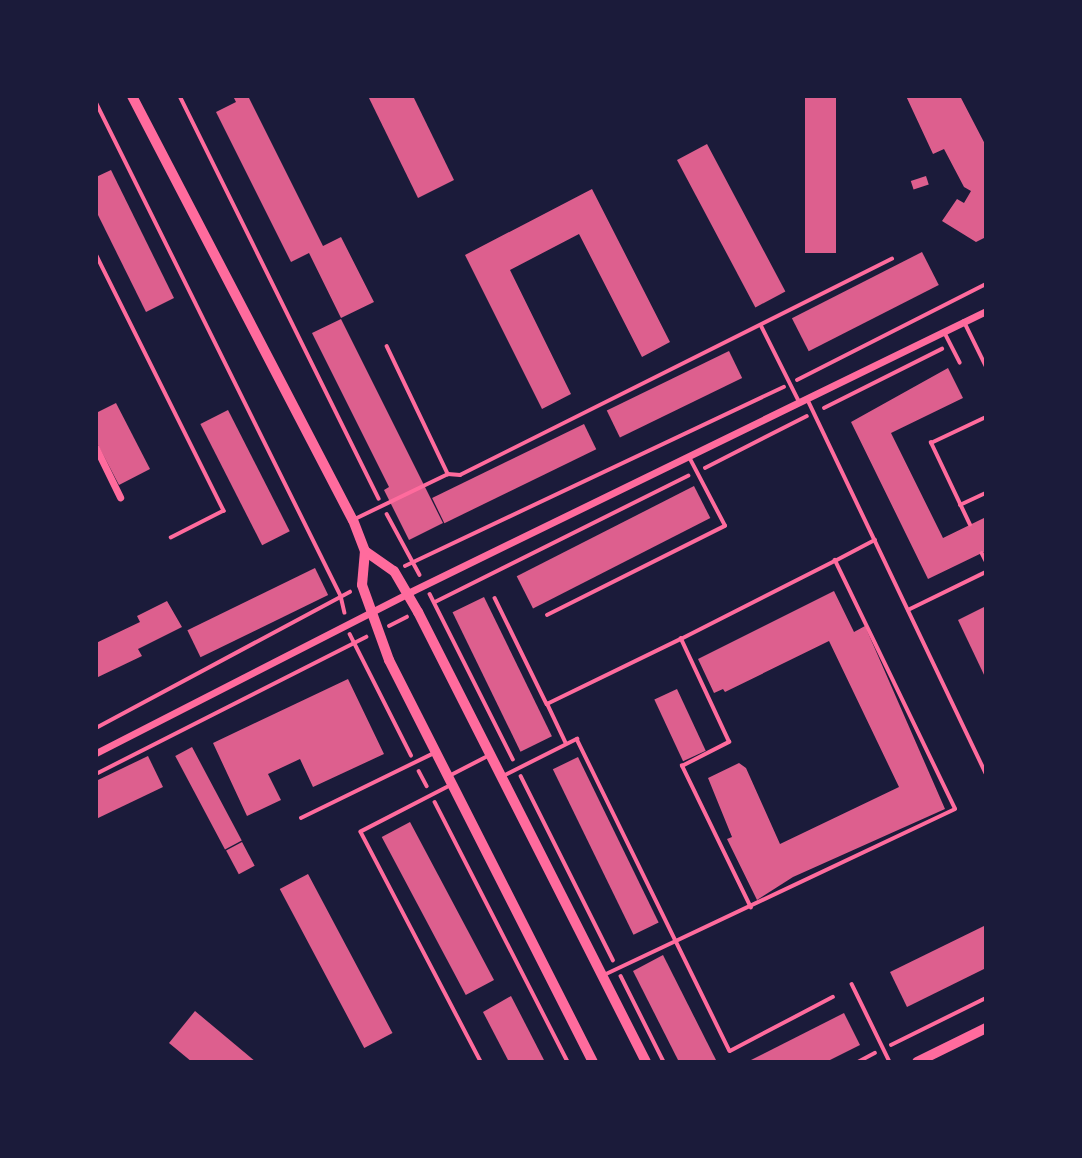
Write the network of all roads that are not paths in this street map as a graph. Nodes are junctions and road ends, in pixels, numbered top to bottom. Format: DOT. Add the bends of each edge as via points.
graph roads {
  1 [pos="132,96"];
  2 [pos="96,254"];
  3 [pos="892,259"];
  4 [pos="986,311"];
  5 [pos="964,321"];
  6 [pos="761,325"];
  7 [pos="944,331"];
  8 [pos="387,346"];
  9 [pos="960,362"];
  10 [pos="986,366"];
  11 [pos="805,402"];
  12 [pos="96,448"];
  13 [pos="689,457"];
  14 [pos="448,474"];
  15 [pos="120,497"];
  16 [pos="353,520"];
  17 [pos="172,538"];
  18 [pos="875,540"];
  19 [pos="365,551"];
  20 [pos="835,561"];
  21 [pos="986,572"];
  22 [pos="408,593"];
  23 [pos="495,598"];
  24 [pos="908,610"];
  25 [pos="371,612"];
  26 [pos="547,615"];
  27 [pos="681,639"];
  28 [pos="547,704"];
  29 [pos="566,744"];
  30 [pos="435,752"];
  31 [pos="96,753"];
  32 [pos="490,755"];
  33 [pos="986,773"];
  34 [pos="501,777"];
  35 [pos="450,781"];
  36 [pos="300,818"];
  37 [pos="751,908"];
  38 [pos="675,941"];
  39 [pos="602,975"];
  40 [pos="852,984"];
  41 [pos="834,997"];
  42 [pos="986,1028"];
  43 [pos="481,1062"];
  44 [pos="593,1062"];
  45 [pos="646,1062"];
  46 [pos="890,1062"];
  47 [pos="917,1062"];
  1 -- 16 [label="main road"];
  2 -- 17 [label="lane" via="224,511"];
  3 -- 6 [label="lane"];
  4 -- 5 [label="street"];
  5 -- 7 [label="street"];
  5 -- 10 [label="lane"];
  6 -- 11 [label="lane"];
  6 -- 14 [label="lane" via="460,475"];
  7 -- 9 [label="lane"];
  7 -- 11 [label="street"];
  8 -- 14 [label="lane"];
  11 -- 13 [label="street"];
  11 -- 18 [label="lane" via="815,413"];
  12 -- 15 [label="street"];
  13 -- 22 [label="street"];
  13 -- 26 [label="lane" via="725,526"];
  14 -- 16 [label="lane"];
  16 -- 19 [label="main road"];
  18 -- 20 [label="lane"];
  18 -- 24 [label="lane"];
  19 -- 22 [label="main road" via="394,571"];
  19 -- 25 [label="main road" via="362,585"];
  20 -- 27 [label="lane"];
  20 -- 37 [label="lane" via="955,809"];
  21 -- 24 [label="lane"];
  22 -- 25 [label="street"];
  22 -- 32 [label="main road"];
  23 -- 28 [label="lane"];
  24 -- 33 [label="lane"];
  25 -- 30 [label="main road"];
  25 -- 31 [label="street"];
  27 -- 28 [label="lane"];
  27 -- 37 [label="lane" via="729,742 681,766"];
  28 -- 29 [label="lane"];
  29 -- 34 [label="lane"];
  29 -- 38 [label="lane" via="577,739"];
  30 -- 35 [label="main road"];
  30 -- 36 [label="lane"];
  32 -- 34 [label="main road"];
  32 -- 35 [label="lane"];
  34 -- 39 [label="main road"];
  35 -- 43 [label="lane" via="362,832"];
  35 -- 44 [label="main road"];
  37 -- 38 [label="lane"];
  38 -- 39 [label="lane"];
  38 -- 41 [label="lane" via="730,1051"];
  39 -- 45 [label="main road"];
  40 -- 46 [label="lane"];
  42 -- 47 [label="main road"];
}
